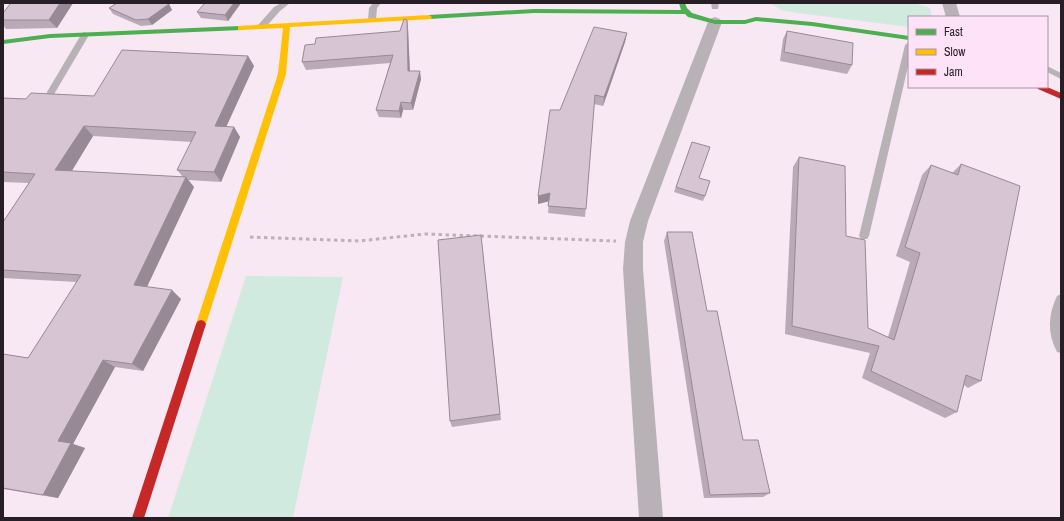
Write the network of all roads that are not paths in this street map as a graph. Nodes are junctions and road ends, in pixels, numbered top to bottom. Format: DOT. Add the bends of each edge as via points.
graph roads {
  1 [pos="286,3"];
  2 [pos="376,3"];
  3 [pos="682,3"];
  4 [pos="949,3"];
  5 [pos="530,7"];
  6 [pos="755,8"];
  7 [pos="715,11"];
  8 [pos="686,12"];
  9 [pos="953,16"];
  10 [pos="756,19"];
  11 [pos="372,20"];
  12 [pos="288,25"];
  13 [pos="261,27"];
  14 [pos="86,35"];
  15 [pos="908,38"];
  16 [pos="3,42"];
  17 [pos="908,49"];
  18 [pos="1048,70"];
  19 [pos="1061,76"];
  20 [pos="1044,88"];
  21 [pos="50,94"];
  22 [pos="1061,96"];
  23 [pos="864,236"];
  24 [pos="1061,299"];
  25 [pos="1061,348"];
  26 [pos="138,518"];
  27 [pos="651,518"];
  1 -- 13 [label="lane"];
  2 -- 11 [label="lane"];
  3 -- 8 [label="street"];
  4 -- 9 [label="street"];
  5 -- 8 [label="street"];
  5 -- 11 [label="street"];
  6 -- 10 [label="street"];
  7 -- 8 [label="street" via="702,20"];
  7 -- 10 [label="street" via="745,22"];
  7 -- 27 [label="street" via="639,221 634,242 633,269"];
  10 -- 15 [label="street"];
  11 -- 12 [label="street"];
  12 -- 13 [label="street"];
  12 -- 26 [label="street" via="282,74"];
  13 -- 14 [label="street"];
  14 -- 16 [label="street" via="50,36"];
  14 -- 21 [label="lane"];
  17 -- 23 [label="lane"];
  18 -- 19 [label="lane"];
  20 -- 22 [label="street"];
  24 -- 25 [label="lane" via="1054,320"];
}
